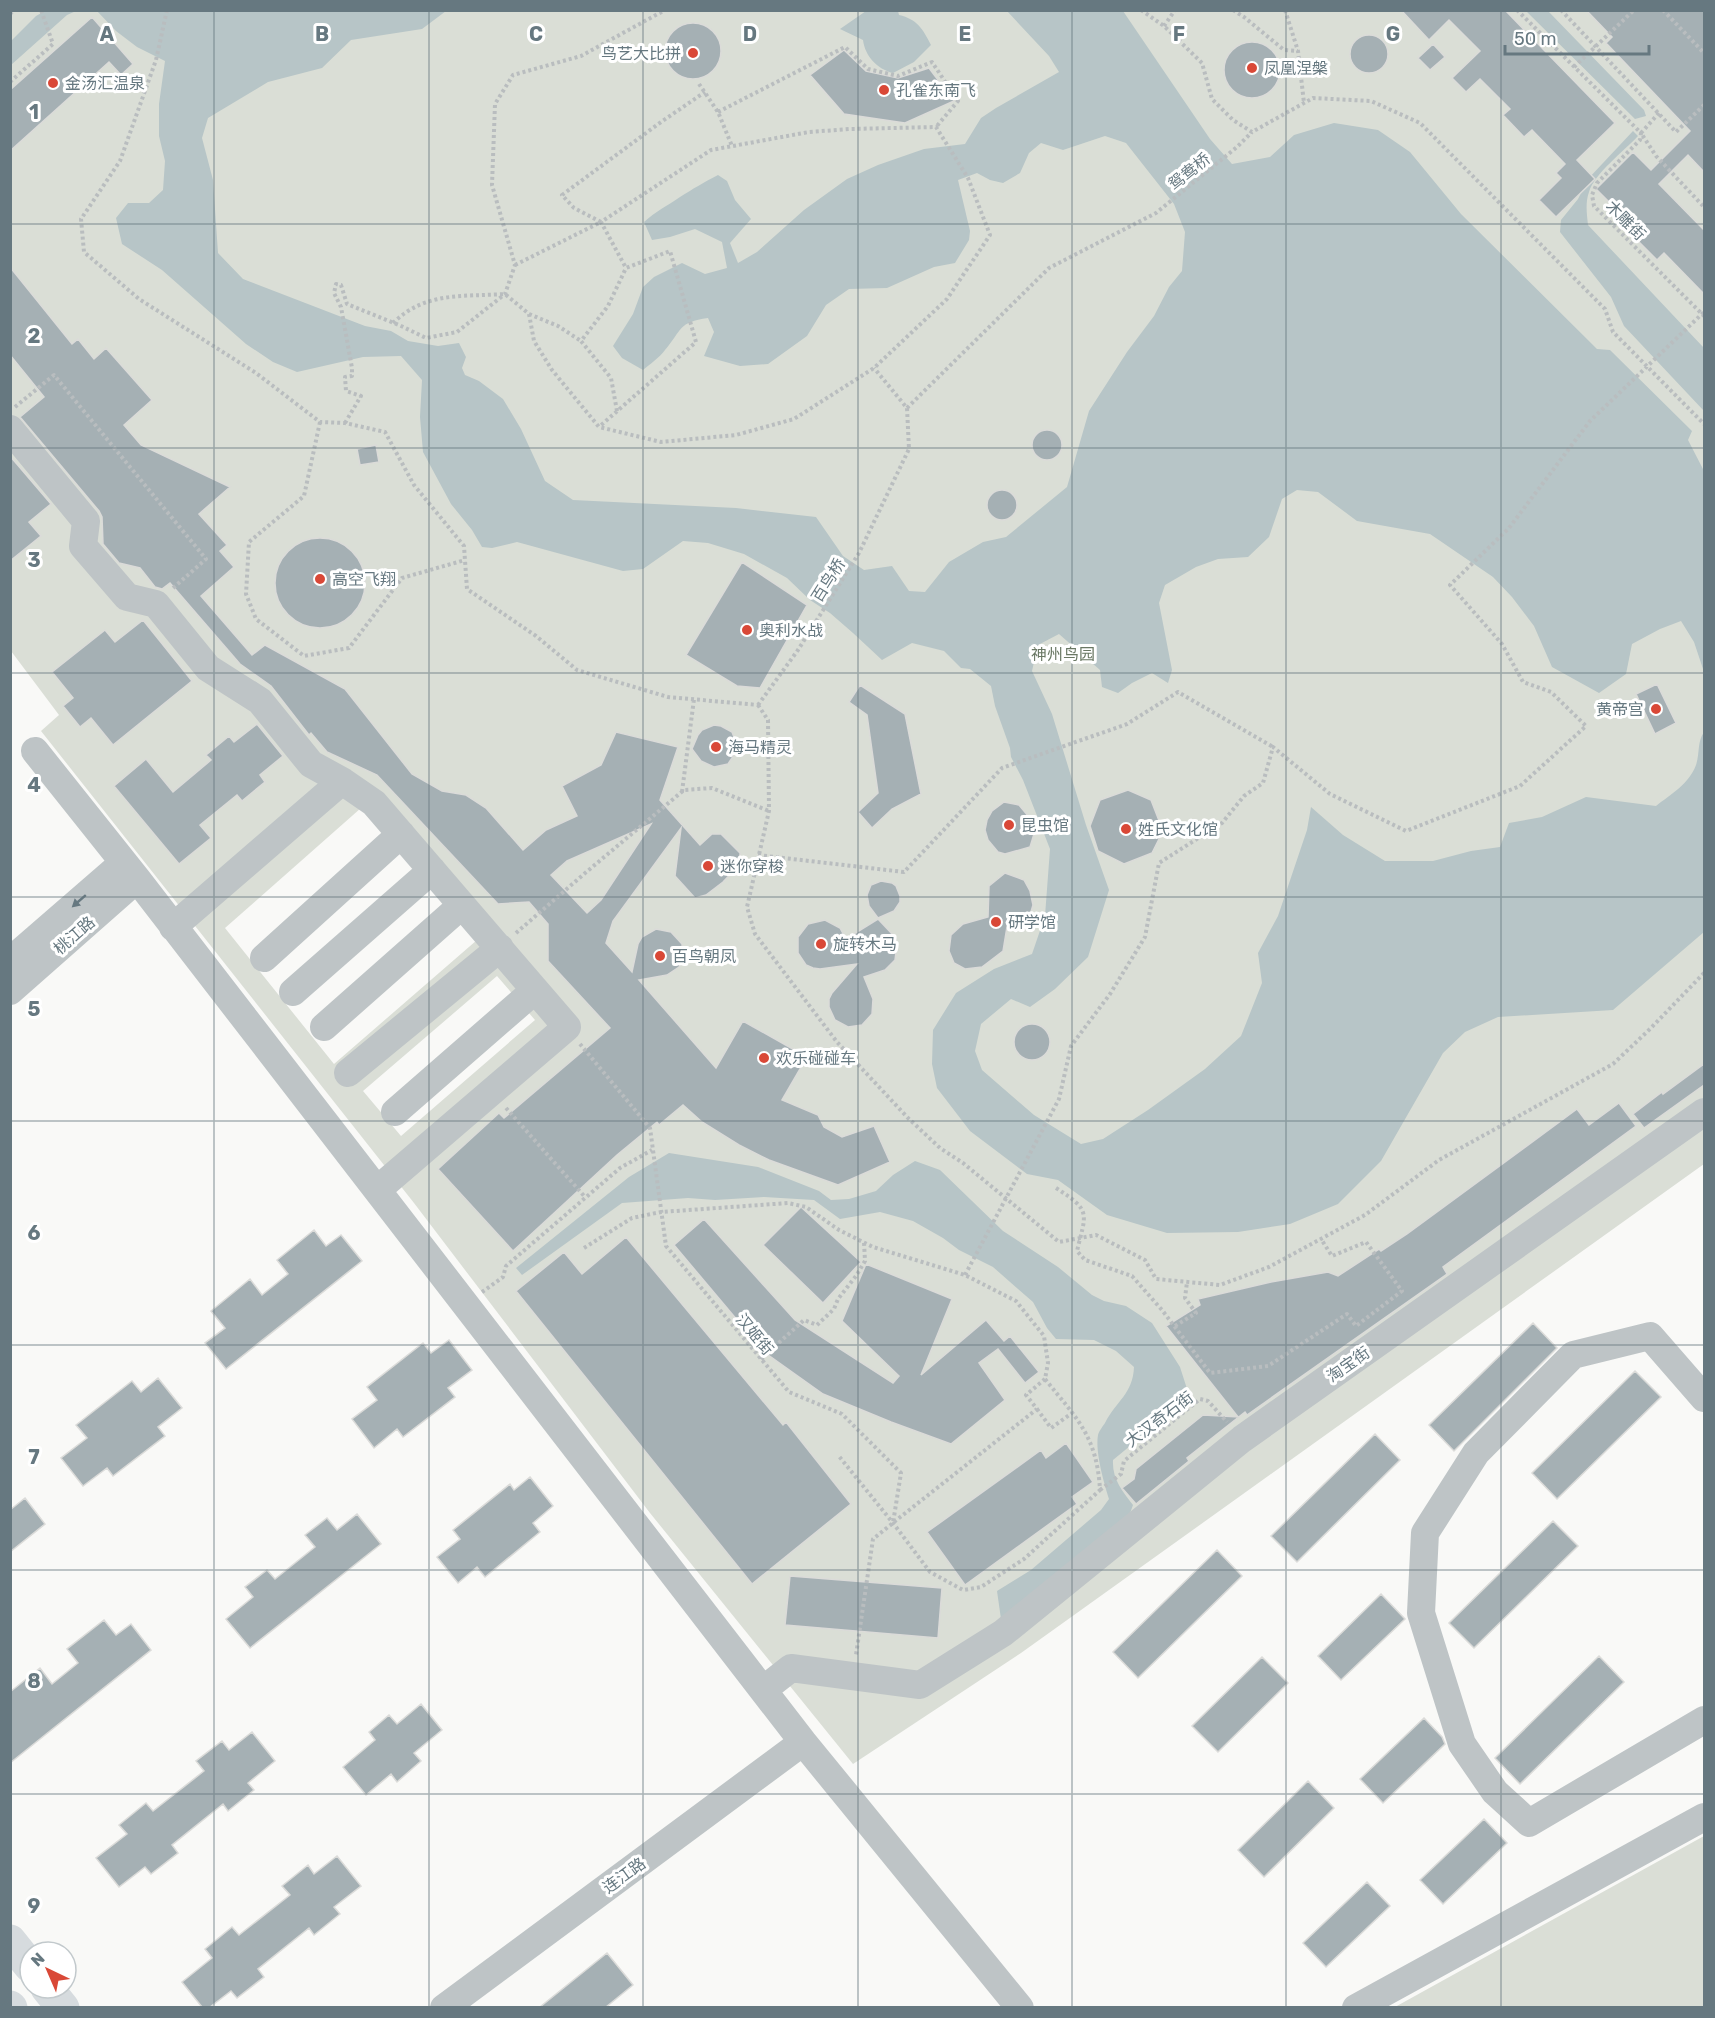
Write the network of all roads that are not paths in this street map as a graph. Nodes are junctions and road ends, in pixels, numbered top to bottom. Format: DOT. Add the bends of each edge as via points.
graph roads {
  1 [pos="10,429"];
  2 [pos="35,751"];
  3 [pos="342,781"];
  4 [pos="401,834"];
  5 [pos="432,870"];
  6 [pos="130,871"];
  7 [pos="462,905"];
  8 [pos="173,927"];
  9 [pos="500,948"];
  10 [pos="264,958"];
  11 [pos="10,962"];
  12 [pos="535,990"];
  13 [pos="10,991"];
  14 [pos="293,992"];
  15 [pos="324,1027"];
  16 [pos="348,1073"];
  17 [pos="395,1112"];
  18 [pos="1704,1112"];
  19 [pos="377,1190"];
  20 [pos="1704,1398"];
  21 [pos="763,1690"];
  22 [pos="1704,1720"];
  23 [pos="803,1742"];
  24 [pos="1704,1817"];
  25 [pos="444,2007"];
  26 [pos="1020,2007"];
  27 [pos="1356,2007"];
  1 -- 3 [label="street" via="86,521 83,546 127,597 156,604 208,668 260,701 311,764"];
  2 -- 6 [label="street"];
  3 -- 4 [label="street" via="374,803"];
  3 -- 8 [label="street"];
  4 -- 5 [label="street"];
  4 -- 10 [label="street"];
  5 -- 7 [label="street"];
  5 -- 14 [label="street"];
  6 -- 8 [label="street"];
  6 -- 11 [label="street, 桃江路, one-way"];
  6 -- 13 [label="street, 桃江路"];
  7 -- 9 [label="street"];
  7 -- 15 [label="street"];
  8 -- 19 [label="street"];
  9 -- 12 [label="street"];
  9 -- 16 [label="street"];
  12 -- 17 [label="street"];
  12 -- 19 [label="street" via="567,1027"];
  18 -- 21 [label="street, 淘宝街" via="1242,1439 1003,1633 920,1685 791,1668"];
  19 -- 21 [label="street"];
  20 -- 22 [label="street" via="1650,1336 1573,1355 1476,1453 1425,1533 1421,1613 1462,1744 1495,1792 1529,1823"];
  21 -- 23 [label="street"];
  23 -- 25 [label="street, 连江路"];
  23 -- 26 [label="street"];
  24 -- 27 [label="street"];
}
